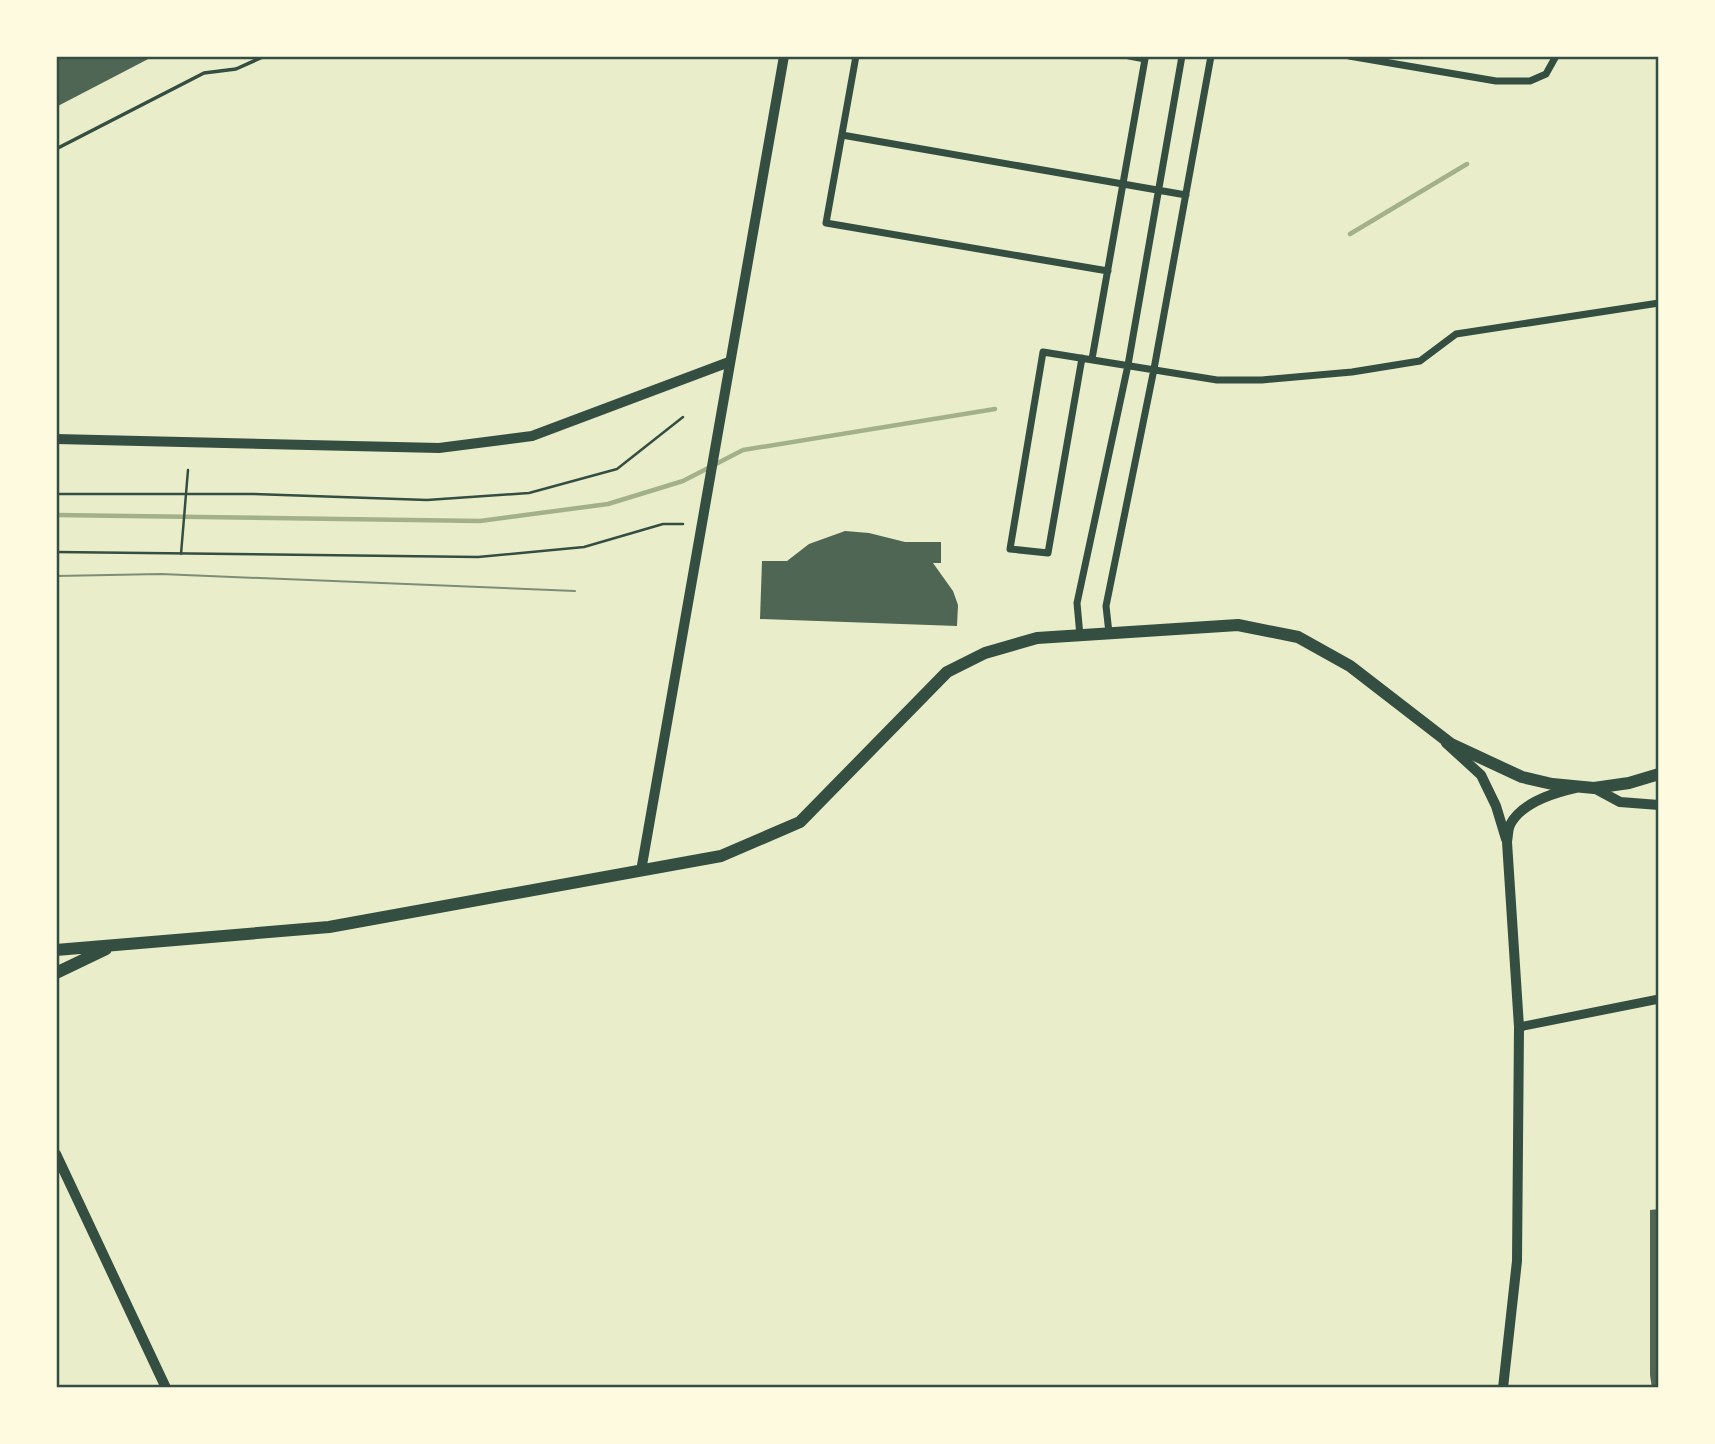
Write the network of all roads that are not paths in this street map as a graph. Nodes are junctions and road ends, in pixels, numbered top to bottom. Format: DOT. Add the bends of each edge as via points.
graph roads {
  1 [pos="265,56"];
  2 [pos="784,56"];
  3 [pos="856,56"];
  4 [pos="1129,56"];
  5 [pos="1182,56"];
  6 [pos="1211,56"];
  7 [pos="1349,56"];
  8 [pos="1556,56"];
  9 [pos="842,135"];
  10 [pos="56,149"];
  11 [pos="1123,184"];
  12 [pos="1158,190"];
  13 [pos="1185,195"];
  14 [pos="1108,271"];
  15 [pos="1659,303"];
  16 [pos="1082,358"];
  17 [pos="1092,359"];
  18 [pos="729,362"];
  19 [pos="1128,365"];
  20 [pos="1154,369"];
  21 [pos="56,439"];
  22 [pos="1109,634"];
  23 [pos="1080,636"];
  24 [pos="1437,734"];
  25 [pos="1659,774"];
  26 [pos="1587,788"];
  27 [pos="1659,805"];
  28 [pos="1507,842"];
  29 [pos="641,871"];
  30 [pos="115,945"];
  31 [pos="56,950"];
  32 [pos="56,973"];
  33 [pos="1659,999"];
  34 [pos="1518,1027"];
  35 [pos="56,1154"];
  36 [pos="166,1388"];
  37 [pos="1503,1388"];
  1 -- 10 [label="lane" via="236,69 204,73"];
  2 -- 18 [label="main road"];
  3 -- 9 [label="street"];
  4 -- 11 [label="street" via="1145,59"];
  5 -- 12 [label="street"];
  6 -- 13 [label="street"];
  7 -- 8 [label="street" via="1496,81 1530,81 1546,74"];
  9 -- 11 [label="street"];
  9 -- 14 [label="street" via="826,223"];
  11 -- 12 [label="street"];
  11 -- 14 [label="street"];
  12 -- 13 [label="street"];
  12 -- 19 [label="street"];
  13 -- 20 [label="street"];
  14 -- 17 [label="street"];
  15 -- 20 [label="street" via="1456,334 1420,361 1352,372 1217,380"];
  16 -- 16 [label="street" via="1048,553 1010,549 1043,352"];
  16 -- 17 [label="street"];
  17 -- 19 [label="street"];
  18 -- 21 [label="main road" via="532,436 439,447"];
  18 -- 29 [label="main road"];
  19 -- 20 [label="street"];
  19 -- 23 [label="street" via="1077,603"];
  20 -- 22 [label="street" via="1106,606"];
  22 -- 23 [label="main road"];
  22 -- 24 [label="main road" via="1238,625 1298,637 1350,666"];
  23 -- 29 [label="main road" via="1037,638 985,653 947,673 800,822 721,856"];
  24 -- 26 [label="main road" via="1522,777"];
  24 -- 28 [label="main road" via="1481,775"];
  25 -- 26 [label="main road"];
  26 -- 27 [label="main road" via="1620,802"];
  26 -- 28 [label="main road" via="1545,797 1520,812 1510,825"];
  28 -- 34 [label="main road"];
  29 -- 30 [label="main road" via="328,927"];
  30 -- 31 [label="main road"];
  30 -- 32 [label="main road"];
  33 -- 34 [label="street"];
  34 -- 37 [label="main road" via="1517,1261"];
  35 -- 36 [label="main road"];
}
